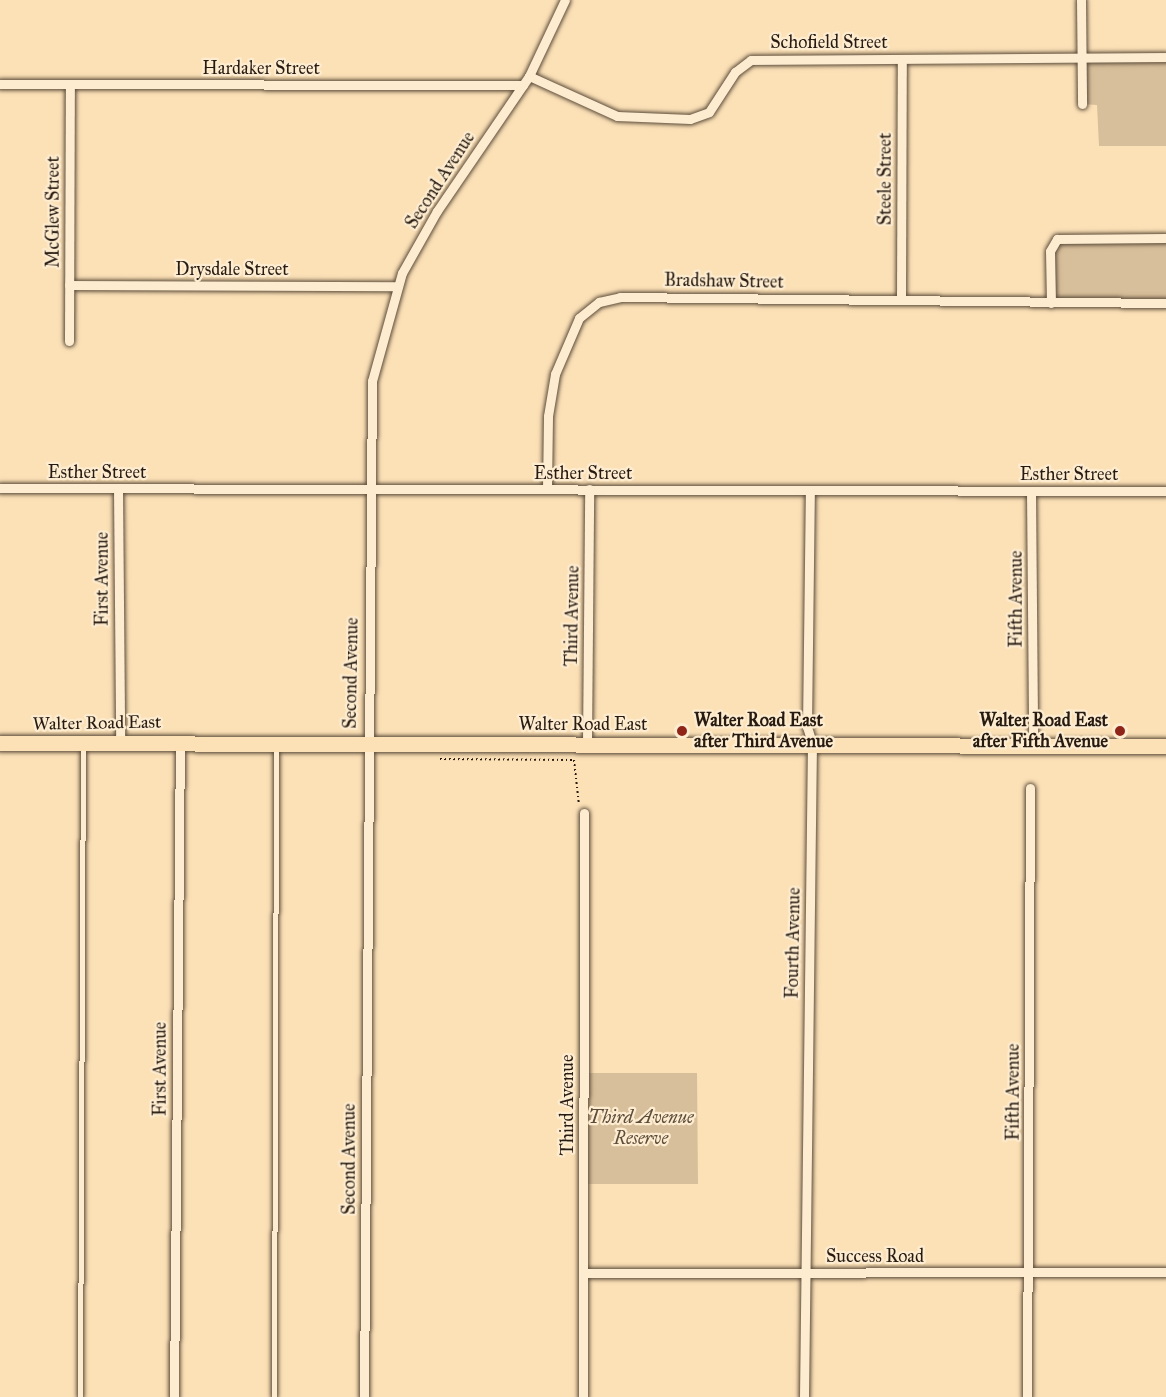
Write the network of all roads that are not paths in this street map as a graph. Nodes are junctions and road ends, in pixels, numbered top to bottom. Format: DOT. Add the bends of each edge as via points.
graph roads {
  1 [pos="565,0"];
  2 [pos="1081,0"];
  3 [pos="1166,57"];
  4 [pos="902,59"];
  5 [pos="1082,60"];
  6 [pos="529,76"];
  7 [pos="0,84"];
  8 [pos="70,84"];
  9 [pos="523,85"];
  10 [pos="1082,104"];
  11 [pos="1166,238"];
  12 [pos="69,285"];
  13 [pos="396,286"];
  14 [pos="901,300"];
  15 [pos="1051,303"];
  16 [pos="1166,303"];
  17 [pos="69,341"];
  18 [pos="0,488"];
  19 [pos="118,488"];
  20 [pos="369,489"];
  21 [pos="547,489"];
  22 [pos="589,489"];
  23 [pos="810,490"];
  24 [pos="1031,491"];
  25 [pos="1166,491"];
  26 [pos="120,741"];
  27 [pos="180,741"];
  28 [pos="0,743"];
  29 [pos="83,743"];
  30 [pos="276,743"];
  31 [pos="367,743"];
  32 [pos="587,743"];
  33 [pos="812,743"];
  34 [pos="1033,744"];
  35 [pos="1166,746"];
  36 [pos="1030,788"];
  37 [pos="584,813"];
  38 [pos="1029,1271"];
  39 [pos="1166,1272"];
  40 [pos="583,1273"];
  41 [pos="804,1273"];
  42 [pos="80,1397"];
  43 [pos="174,1397"];
  44 [pos="274,1397"];
  45 [pos="364,1397"];
  46 [pos="583,1397"];
  47 [pos="804,1397"];
  48 [pos="1027,1397"];
  1 -- 6 [label="street, Second Avenue"];
  2 -- 5 [label="street"];
  3 -- 5 [label="street, Schofield Street"];
  4 -- 5 [label="street, Schofield Street"];
  4 -- 6 [label="street, Schofield Street" via="751,60 735,72 709,112 690,119 617,116"];
  4 -- 14 [label="street, Steele Street"];
  5 -- 10 [label="street"];
  6 -- 9 [label="street, Second Avenue"];
  7 -- 8 [label="street, Hardaker Street"];
  8 -- 9 [label="street, Hardaker Street"];
  8 -- 12 [label="street, McGlew Street"];
  9 -- 13 [label="street, Second Avenue" via="437,211"];
  11 -- 15 [label="street" via="1058,239 1050,251"];
  12 -- 13 [label="street, Drysdale Street"];
  12 -- 17 [label="street, McGlew Street"];
  13 -- 20 [label="street, Second Avenue" via="372,381"];
  14 -- 15 [label="street, Bradshaw Street"];
  14 -- 21 [label="street, Bradshaw Street" via="620,297 599,302 579,318 555,374 548,416"];
  15 -- 16 [label="street, Bradshaw Street"];
  18 -- 19 [label="street, Esther Street"];
  19 -- 20 [label="street, Esther Street"];
  19 -- 26 [label="street, First Avenue"];
  20 -- 21 [label="street, Esther Street"];
  20 -- 31 [label="street, Second Avenue"];
  21 -- 22 [label="street, Esther Street"];
  22 -- 23 [label="street, Esther Street"];
  22 -- 32 [label="street, Third Avenue"];
  23 -- 24 [label="street, Esther Street"];
  23 -- 33 [label="street, Fourth Avenue" via="807,727"];
  24 -- 25 [label="street, Esther Street"];
  24 -- 34 [label="street, Fifth Avenue"];
  26 -- 27 [label="main road, Walter Road East"];
  26 -- 29 [label="main road, Walter Road East"];
  27 -- 30 [label="main road, Walter Road East"];
  27 -- 43 [label="street, First Avenue"];
  28 -- 29 [label="main road, Walter Road East"];
  29 -- 42 [label="lane"];
  30 -- 31 [label="main road, Walter Road East"];
  30 -- 44 [label="lane"];
  31 -- 32 [label="main road, Walter Road East"];
  31 -- 45 [label="street, Second Avenue"];
  32 -- 33 [label="main road, Walter Road East"];
  33 -- 34 [label="main road, Walter Road East"];
  33 -- 41 [label="street, Fourth Avenue"];
  34 -- 35 [label="main road, Walter Road East"];
  36 -- 38 [label="street, Fifth Avenue"];
  37 -- 40 [label="street, Third Avenue"];
  38 -- 39 [label="street, Success Road"];
  38 -- 41 [label="street, Success Road"];
  38 -- 48 [label="street, Fifth Avenue"];
  40 -- 41 [label="street, Success Road"];
  40 -- 46 [label="street, Third Avenue"];
  41 -- 47 [label="street, Fourth Avenue"];
}
